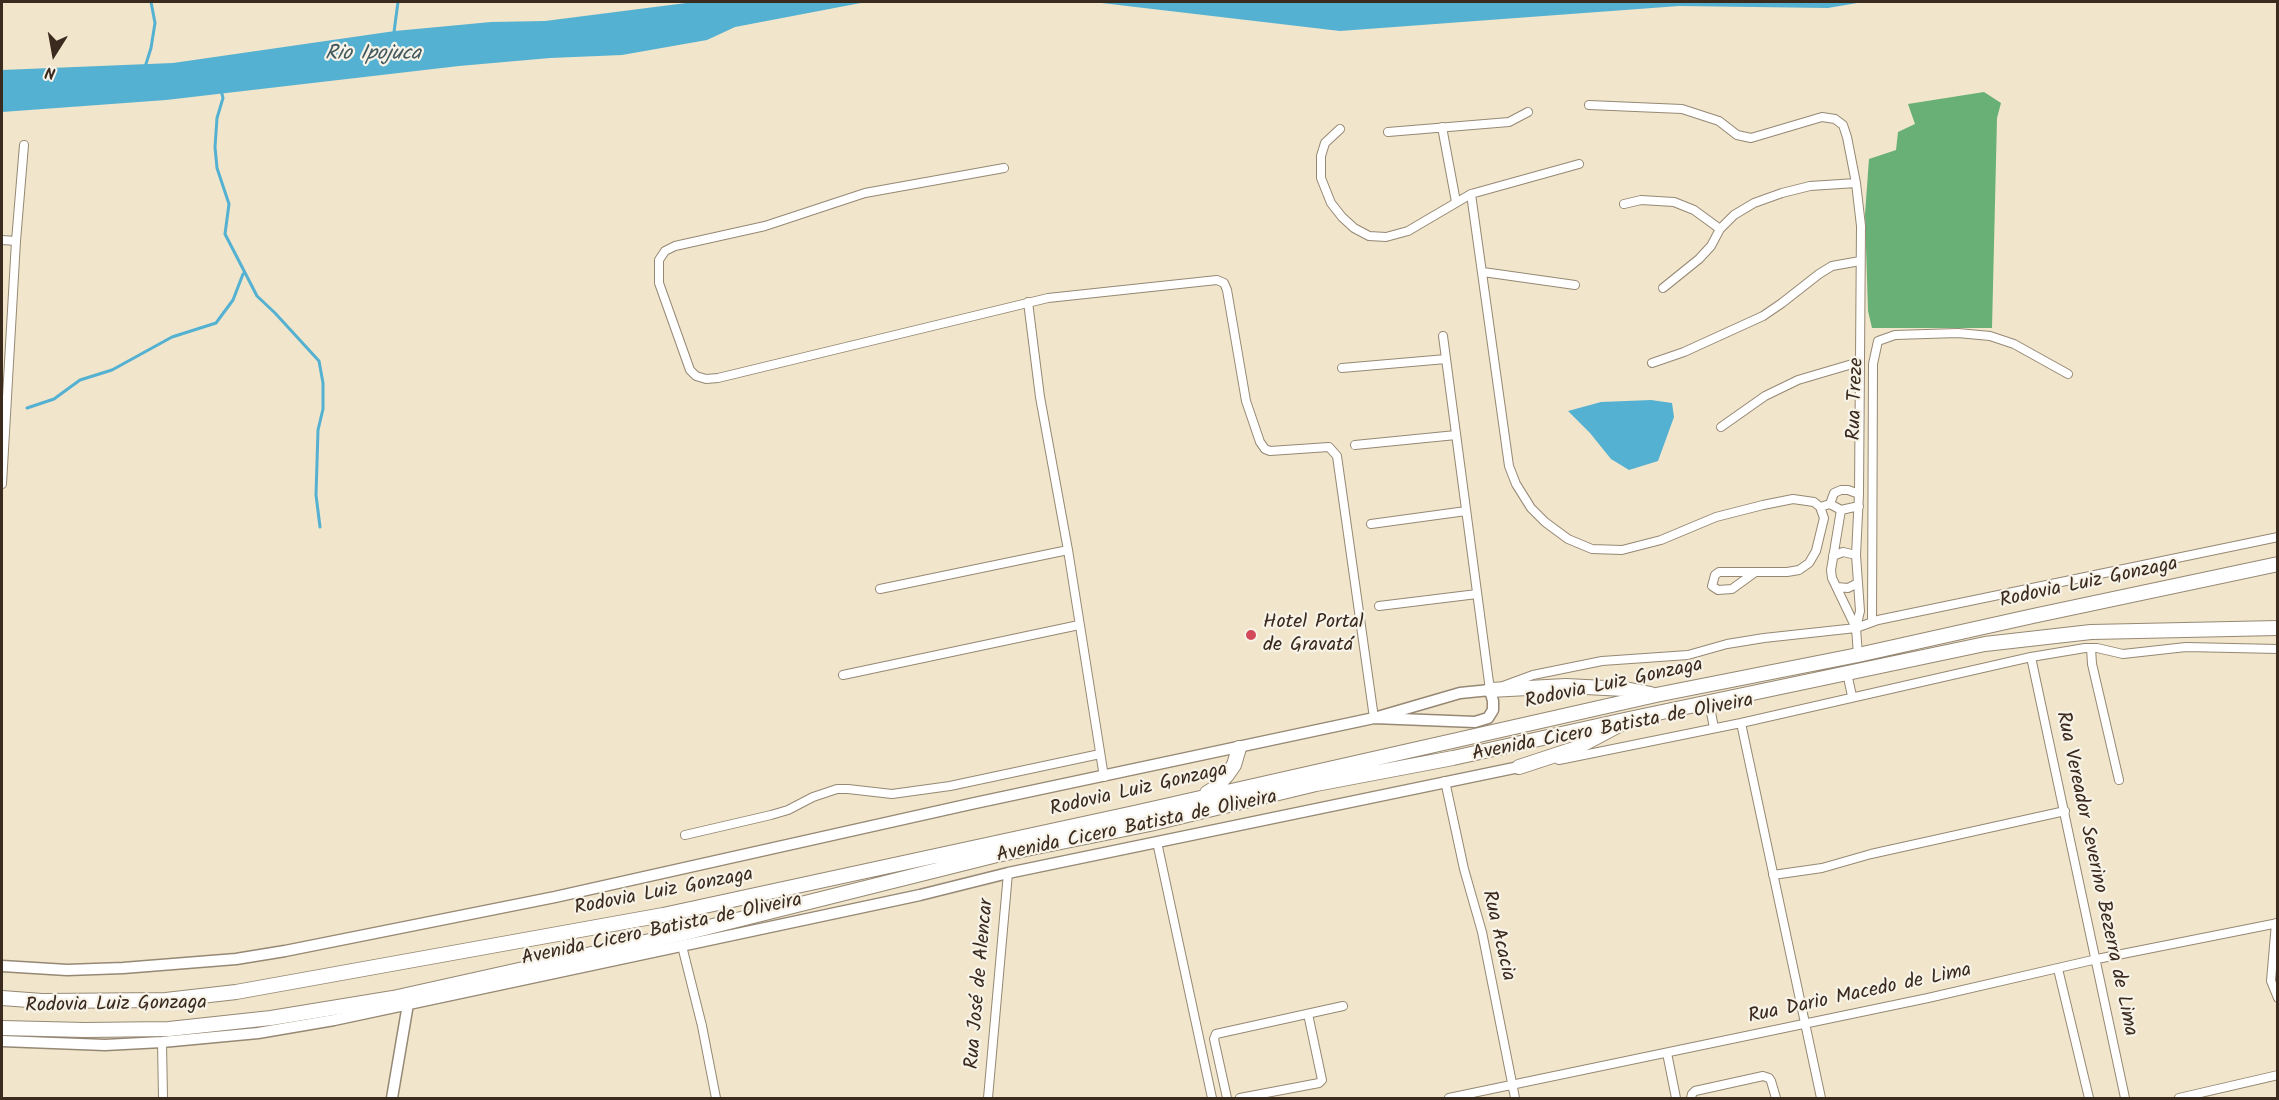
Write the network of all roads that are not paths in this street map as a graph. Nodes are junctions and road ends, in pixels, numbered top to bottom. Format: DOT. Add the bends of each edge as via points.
graph roads {
  1 [pos="1589,105"];
  2 [pos="1528,112"];
  3 [pos="1442,127"];
  4 [pos="1340,129"];
  5 [pos="1388,132"];
  6 [pos="24,145"];
  7 [pos="1579,164"];
  8 [pos="1004,168"];
  9 [pos="1856,183"];
  10 [pos="1471,194"];
  11 [pos="1456,202"];
  12 [pos="1624,204"];
  13 [pos="1720,229"];
  14 [pos="2,240"];
  15 [pos="16,241"];
  16 [pos="1860,261"];
  17 [pos="1483,272"];
  18 [pos="1575,285"];
  19 [pos="1663,288"];
  20 [pos="1028,302"];
  21 [pos="1443,336"];
  22 [pos="6,340"];
  23 [pos="1446,359"];
  24 [pos="1858,362"];
  25 [pos="1652,363"];
  26 [pos="1342,368"];
  27 [pos="2068,374"];
  28 [pos="1721,427"];
  29 [pos="1456,435"];
  30 [pos="3,441"];
  31 [pos="1355,445"];
  32 [pos="2,484"];
  33 [pos="1859,494"];
  34 [pos="1830,504"];
  35 [pos="1859,506"];
  36 [pos="1820,507"];
  37 [pos="1841,510"];
  38 [pos="1466,511"];
  39 [pos="1371,524"];
  40 [pos="2277,537"];
  41 [pos="1068,550"];
  42 [pos="1856,555"];
  43 [pos="1833,556"];
  44 [pos="2277,564"];
  45 [pos="1754,573"];
  46 [pos="1858,583"];
  47 [pos="1837,587"];
  48 [pos="880,589"];
  49 [pos="1477,594"];
  50 [pos="1379,606"];
  51 [pos="1872,622"];
  52 [pos="1079,624"];
  53 [pos="1856,628"];
  54 [pos="2277,628"];
  55 [pos="2091,648"];
  56 [pos="2277,649"];
  57 [pos="1858,655"];
  58 [pos="2031,657"];
  59 [pos="1847,673"];
  60 [pos="843,675"];
  61 [pos="1494,690"];
  62 [pos="1656,695"];
  63 [pos="1852,696"];
  64 [pos="1709,702"];
  65 [pos="1374,718"];
  66 [pos="1629,718"];
  67 [pos="1741,723"];
  68 [pos="1714,728"];
  69 [pos="1239,748"];
  70 [pos="1100,754"];
  71 [pos="1519,767"];
  72 [pos="1104,777"];
  73 [pos="2119,780"];
  74 [pos="1446,781"];
  75 [pos="1200,798"];
  76 [pos="2065,811"];
  77 [pos="685,835"];
  78 [pos="1157,842"];
  79 [pos="1008,873"];
  80 [pos="1773,875"];
  81 [pos="2277,923"];
  82 [pos="682,946"];
  83 [pos="2097,959"];
  84 [pos="2,966"];
  85 [pos="2058,969"];
  86 [pos="2,998"];
  87 [pos="2277,998"];
  88 [pos="408,1004"];
  89 [pos="1343,1006"];
  90 [pos="1308,1014"];
  91 [pos="1805,1023"];
  92 [pos="2,1028"];
  93 [pos="2,1041"];
  94 [pos="162,1042"];
  95 [pos="1667,1053"];
  96 [pos="1219,1066"];
  97 [pos="1206,1070"];
  98 [pos="2277,1075"];
  99 [pos="1512,1086"];
  100 [pos="164,1098"];
  101 [pos="392,1098"];
  102 [pos="716,1098"];
  103 [pos="988,1098"];
  104 [pos="1212,1098"];
  105 [pos="1227,1098"];
  106 [pos="1240,1098"];
  107 [pos="1449,1098"];
  108 [pos="1515,1098"];
  109 [pos="1676,1098"];
  110 [pos="1691,1098"];
  111 [pos="1776,1098"];
  112 [pos="1821,1098"];
  113 [pos="2089,1098"];
  114 [pos="2125,1098"];
  115 [pos="2180,1098"];
  1 -- 9 [label="street" via="1682,109 1719,121 1737,135 1751,138 1822,117 1834,119 1842,125"];
  2 -- 3 [label="street" via="1509,122"];
  3 -- 5 [label="street"];
  3 -- 11 [label="street"];
  4 -- 11 [label="street" via="1325,143 1321,178 1331,203 1354,228 1369,236 1386,237 1408,231"];
  6 -- 15 [label="street"];
  7 -- 10 [label="street"];
  8 -- 20 [label="street" via="865,193 765,226 675,246 659,260 657,273 690,370 706,379"];
  9 -- 13 [label="street" via="1810,186 1782,193 1754,203"];
  9 -- 16 [label="street"];
  10 -- 11 [label="street"];
  10 -- 17 [label="street"];
  12 -- 13 [label="street" via="1641,200 1674,202 1694,210"];
  13 -- 19 [label="street" via="1699,259"];
  14 -- 15 [label="street"];
  15 -- 22 [label="street"];
  16 -- 24 [label="street"];
  16 -- 25 [label="street" via="1832,266 1744,326"];
  17 -- 18 [label="street"];
  17 -- 36 [label="street" via="1509,466 1515,484 1531,508 1568,539 1592,549 1622,550 1763,505 1793,500 1814,502"];
  20 -- 41 [label="street" via="1040,397"];
  20 -- 65 [label="street" via="1204,280 1224,283 1246,401 1260,442 1270,451 1329,447 1337,456"];
  21 -- 23 [label="street"];
  22 -- 30 [label="street"];
  23 -- 26 [label="street"];
  23 -- 29 [label="street"];
  24 -- 28 [label="street" via="1798,380 1765,396"];
  24 -- 33 [label="street"];
  27 -- 51 [label="street, Rua Treze" via="2014,344 1990,336 1894,335 1878,341 1873,364"];
  29 -- 31 [label="street"];
  29 -- 38 [label="street"];
  30 -- 32 [label="street"];
  33 -- 34 [label="street" via="1841,490 1834,494"];
  33 -- 35 [label="street"];
  34 -- 36 [label="street"];
  34 -- 37 [label="street"];
  35 -- 37 [label="street"];
  35 -- 42 [label="street"];
  36 -- 45 [label="street" via="1824,518 1822,530 1809,563 1799,570"];
  37 -- 43 [label="street"];
  38 -- 39 [label="street"];
  38 -- 49 [label="street"];
  40 -- 51 [label="street"];
  41 -- 48 [label="street"];
  41 -- 52 [label="street"];
  42 -- 43 [label="street" via="1843,552"];
  42 -- 46 [label="street"];
  43 -- 47 [label="street" via="1831,570"];
  44 -- 57 [label="highway, Rodovia Luiz Gonzaga"];
  45 -- 45 [label="street" via="1719,572 1712,586 1723,591 1732,589"];
  46 -- 47 [label="street" via="1848,588"];
  46 -- 53 [label="street" via="1860,611"];
  47 -- 53 [label="street"];
  49 -- 50 [label="street"];
  49 -- 61 [label="street"];
  51 -- 53 [label="street"];
  52 -- 60 [label="street"];
  52 -- 70 [label="street"];
  53 -- 57 [label="street"];
  53 -- 61 [label="street" via="1764,638 1688,655 1602,661 1533,675"];
  54 -- 59 [label="highway, Rodovia Luiz Gonzaga" via="2091,632 1985,644"];
  55 -- 56 [label="street, Avenida Cicero Batista de Oliveira" via="2123,654 2186,647"];
  55 -- 58 [label="street, Avenida Cicero Batista de Oliveira"];
  55 -- 73 [label="street"];
  57 -- 62 [label="highway, Rodovia Luiz Gonzaga"];
  58 -- 63 [label="street, Avenida Cicero Batista de Oliveira"];
  58 -- 76 [label="street, Rua Vereador Severino Bezerra de Lima"];
  59 -- 63 [label="street"];
  59 -- 64 [label="highway, Rodovia Luiz Gonzaga"];
  61 -- 62 [label="highway" via="1566,686"];
  61 -- 65 [label="main road" via="1460,693"];
  61 -- 65 [label="main road" via="1488,718 1475,722"];
  62 -- 75 [label="highway, Rodovia Luiz Gonzaga"];
  63 -- 67 [label="street, Avenida Cicero Batista de Oliveira"];
  64 -- 66 [label="highway, Rodovia Luiz Gonzaga"];
  64 -- 68 [label="street"];
  65 -- 69 [label="main road"];
  66 -- 71 [label="highway" via="1574,749"];
  66 -- 92 [label="highway, Rodovia Luiz Gonzaga" via="997,855 681,934 393,999 169,1029"];
  67 -- 68 [label="street, Avenida Cicero Batista de Oliveira"];
  67 -- 80 [label="street"];
  68 -- 71 [label="street, Avenida Cicero Batista de Oliveira"];
  69 -- 72 [label="main road"];
  69 -- 75 [label="highway" via="1227,775"];
  70 -- 72 [label="street"];
  70 -- 77 [label="street" via="892,795 837,789 788,810"];
  71 -- 74 [label="main road, Avenida Cicero Batista de Oliveira"];
  72 -- 84 [label="main road" via="555,897 285,951 224,961 123,968"];
  74 -- 78 [label="main road, Avenida Cicero Batista de Oliveira"];
  74 -- 99 [label="street, Rua Acacia" via="1482,932"];
  75 -- 86 [label="highway, Rodovia Luiz Gonzaga" via="663,915 236,992 166,1000"];
  76 -- 80 [label="street" via="1822,868"];
  76 -- 83 [label="street, Rua Vereador Severino Bezerra de Lima"];
  78 -- 79 [label="main road, Avenida Cicero Batista de Oliveira"];
  78 -- 97 [label="street"];
  79 -- 82 [label="main road, Avenida Cicero Batista de Oliveira"];
  79 -- 103 [label="street, Rua José de Alencar"];
  80 -- 91 [label="street"];
  81 -- 83 [label="street, Rua Dario Macedo de Lima"];
  81 -- 87 [label="street" via="2271,981"];
  82 -- 88 [label="main road, Avenida Cicero Batista de Oliveira"];
  82 -- 102 [label="street"];
  83 -- 85 [label="street, Rua Dario Macedo de Lima"];
  83 -- 114 [label="street, Rua Vereador Severino Bezerra de Lima"];
  85 -- 91 [label="street, Rua Dario Macedo de Lima"];
  85 -- 113 [label="street"];
  88 -- 94 [label="main road, Avenida Cicero Batista de Oliveira" via="258,1033"];
  88 -- 101 [label="main road"];
  89 -- 90 [label="street"];
  90 -- 96 [label="street" via="1216,1034"];
  90 -- 106 [label="street" via="1322,1080"];
  91 -- 95 [label="street, Rua Dario Macedo de Lima"];
  91 -- 112 [label="street"];
  93 -- 94 [label="main road, Avenida Cicero Batista de Oliveira"];
  94 -- 100 [label="street"];
  95 -- 99 [label="street, Rua Dario Macedo de Lima"];
  95 -- 109 [label="street"];
  96 -- 97 [label="street"];
  96 -- 105 [label="street"];
  97 -- 104 [label="street"];
  98 -- 115 [label="street"];
  99 -- 107 [label="street, Rua Dario Macedo de Lima"];
  99 -- 108 [label="street, Rua Acacia"];
  110 -- 111 [label="street" via="1695,1091 1763,1076 1771,1081"];
}
